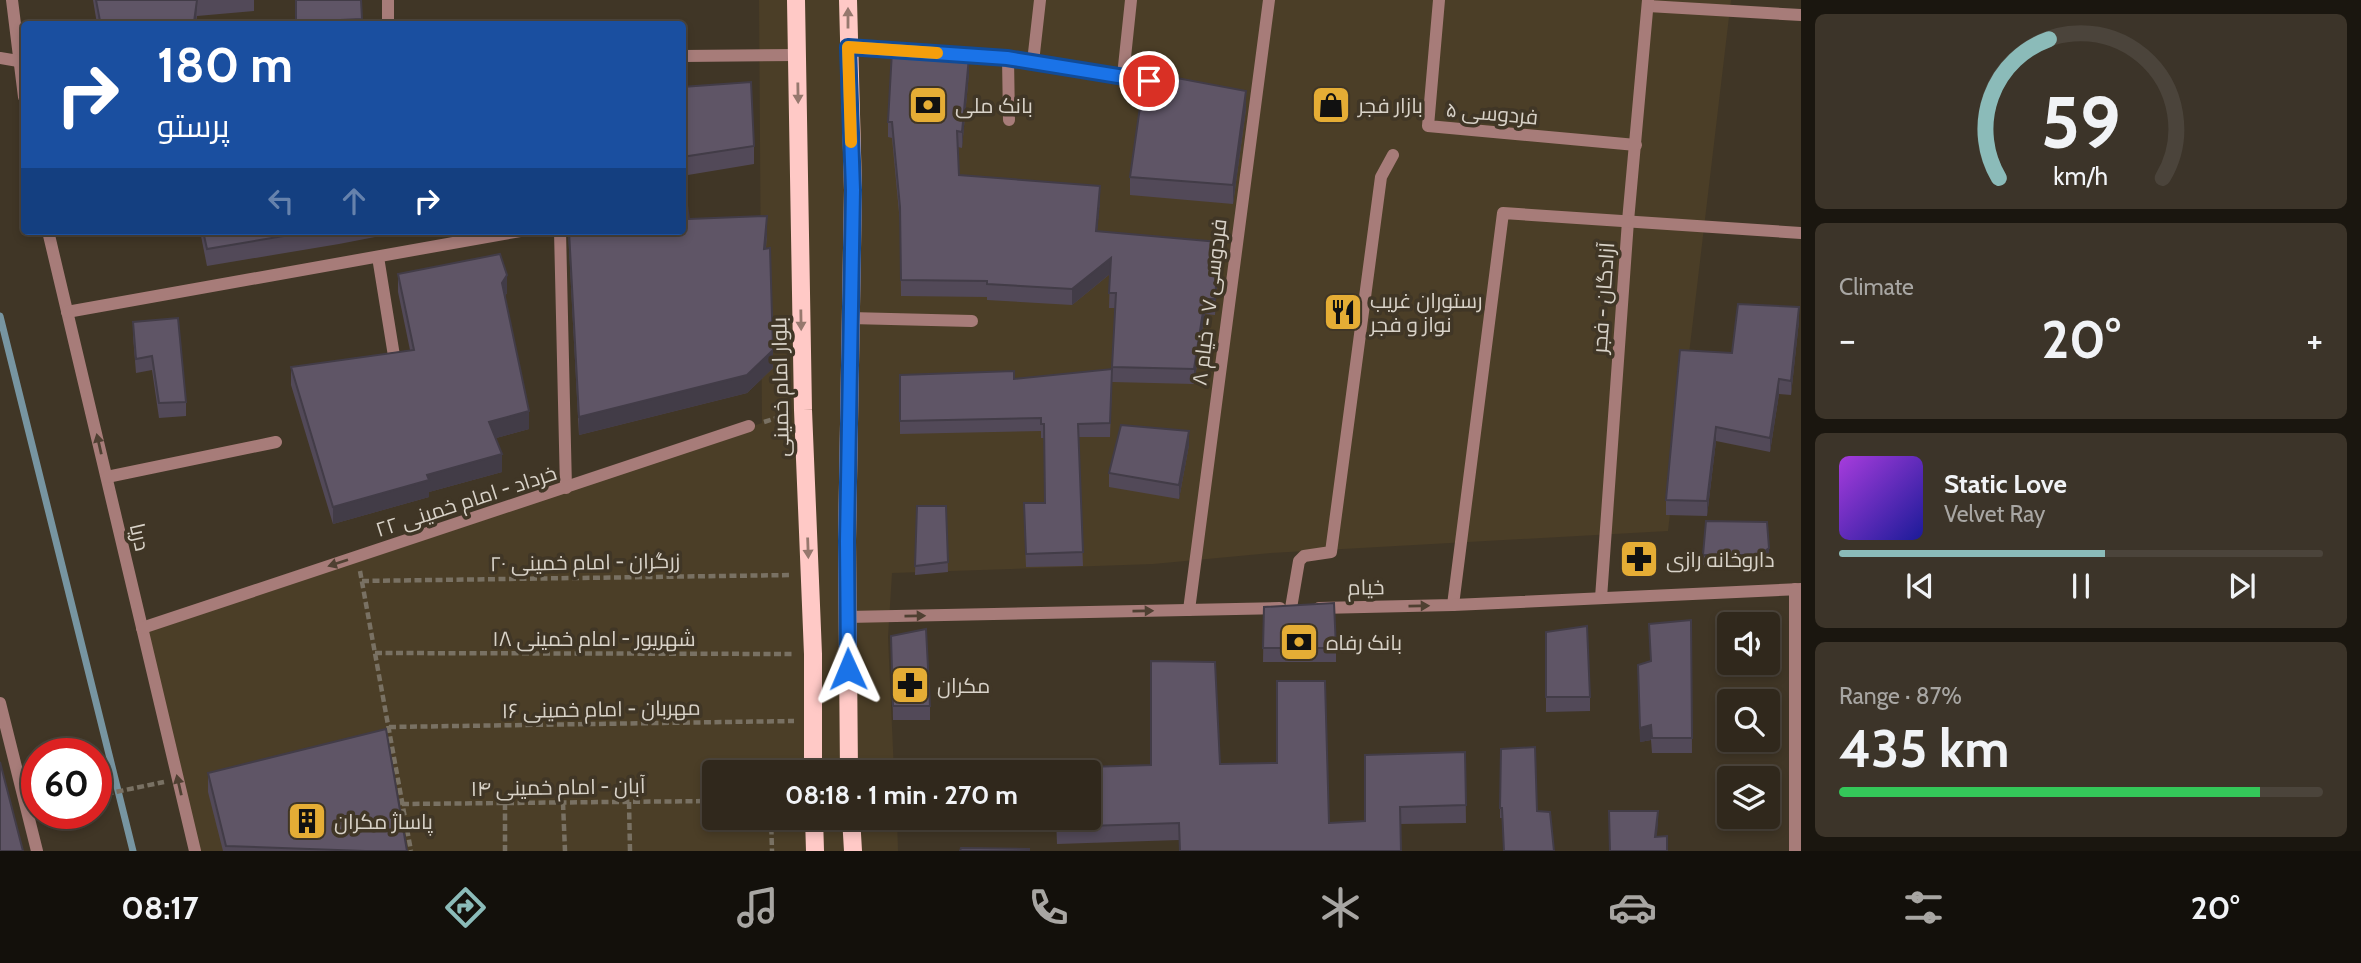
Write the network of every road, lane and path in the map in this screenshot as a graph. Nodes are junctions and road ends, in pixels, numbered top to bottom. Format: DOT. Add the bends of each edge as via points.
graph roads {
  1 [pos="12,0"];
  2 [pos="388,0"];
  3 [pos="796,0"];
  4 [pos="848,0"];
  5 [pos="1040,0"];
  6 [pos="1131,0"];
  7 [pos="1269,0"];
  8 [pos="1439,0"];
  9 [pos="1648,3"];
  10 [pos="1801,15"];
  11 [pos="388,21"];
  12 [pos="848,47"];
  13 [pos="797,55"];
  14 [pos="21,56"];
  15 [pos="686,56"];
  16 [pos="0,58"];
  17 [pos="1007,58"];
  18 [pos="21,62"];
  19 [pos="1033,62"];
  20 [pos="1123,76"];
  21 [pos="1176,85"];
  22 [pos="1009,120"];
  23 [pos="1636,145"];
  24 [pos="1393,155"];
  25 [pos="1628,221"];
  26 [pos="1801,233"];
  27 [pos="49,235"];
  28 [pos="498,235"];
  29 [pos="560,235"];
  30 [pos="378,257"];
  31 [pos="68,312"];
  32 [pos="850,318"];
  33 [pos="972,321"];
  34 [pos="395,362"];
  35 [pos="803,410"];
  36 [pos="750,426"];
  37 [pos="276,442"];
  38 [pos="107,477"];
  39 [pos="566,488"];
  40 [pos="358,557"];
  41 [pos="809,575"];
  42 [pos="362,581"];
  43 [pos="1798,589"];
  44 [pos="1601,598"];
  45 [pos="1453,605"];
  46 [pos="1291,608"];
  47 [pos="1189,610"];
  48 [pos="847,617"];
  49 [pos="142,628"];
  50 [pos="375,653"];
  51 [pos="813,654"];
  52 [pos="0,703"];
  53 [pos="814,721"];
  54 [pos="388,727"];
  55 [pos="813,760"];
  56 [pos="849,760"];
  57 [pos="155,784"];
  58 [pos="112,793"];
  59 [pos="702,801"];
  60 [pos="629,802"];
  61 [pos="505,803"];
  62 [pos="563,803"];
  63 [pos="402,804"];
  64 [pos="771,830"];
  65 [pos="814,830"];
  66 [pos="852,830"];
  67 [pos="37,851"];
  68 [pos="195,851"];
  69 [pos="411,851"];
  70 [pos="505,851"];
  71 [pos="565,851"];
  72 [pos="630,851"];
  73 [pos="772,851"];
  74 [pos="815,851"];
  75 [pos="853,851"];
  76 [pos="1795,851"];
  1 -- 14 [label="street"];
  2 -- 11 [label="street"];
  3 -- 13 [label="main road, بلوار امام خمینی"];
  12 -- 4 [label="main road, one-way"];
  5 -- 19 [label="street"];
  6 -- 20 [label="street"];
  7 -- 47 [label="street, فردوسی ۷ - خیام ۸" via="1248,98"];
  8 -- 23 [label="street, فردوسی ۵" via="1428,126"];
  9 -- 10 [label="street"];
  9 -- 23 [label="street, آزادگان - فجر"];
  12 -- 17 [label="street"];
  12 -- 32 [label="main road" via="853,190"];
  13 -- 15 [label="street"];
  13 -- 35 [label="main road, بلوار امام خمینی, one-way"];
  16 -- 18 [label="street"];
  17 -- 19 [label="street"];
  17 -- 22 [label="street"];
  19 -- 20 [label="street"];
  20 -- 21 [label="street"];
  23 -- 25 [label="street, آزادگان - فجر"];
  24 -- 46 [label="street" via="1381,177 1373,227 1331,552 1299,561"];
  25 -- 26 [label="street"];
  25 -- 44 [label="street, آزادگان - فجر"];
  25 -- 45 [label="street" via="1503,214"];
  27 -- 31 [label="street, دریا"];
  28 -- 30 [label="street"];
  29 -- 39 [label="street"];
  30 -- 31 [label="street"];
  30 -- 34 [label="street"];
  38 -- 31 [label="street, دریا, one-way"];
  32 -- 33 [label="street"];
  32 -- 48 [label="main road"];
  35 -- 36 [label="path"];
  35 -- 41 [label="main road, بلوار امام خمینی, one-way"];
  36 -- 39 [label="street, خرداد - امام خمینی ۲۲"];
  37 -- 38 [label="street"];
  38 -- 49 [label="street, دریا"];
  39 -- 40 [label="street, خرداد - امام خمینی ۲۲"];
  40 -- 42 [label="path"];
  40 -- 49 [label="street, خرداد - امام خمینی ۲۲, one-way"];
  41 -- 42 [label="path, زرگران - امام خمینی ۲۰"];
  41 -- 51 [label="main road, بلوار امام خمینی"];
  42 -- 50 [label="path"];
  43 -- 44 [label="street, خیام"];
  43 -- 76 [label="street"];
  44 -- 45 [label="street, خیام"];
  46 -- 45 [label="street, خیام, one-way"];
  46 -- 47 [label="street, خیام"];
  48 -- 47 [label="street, خیام, one-way"];
  48 -- 56 [label="main road"];
  68 -- 49 [label="street, دریا, one-way"];
  50 -- 51 [label="path, شهریور - امام خمینی ۱۸"];
  50 -- 54 [label="path"];
  51 -- 53 [label="main road, بلوار امام خمینی"];
  52 -- 67 [label="street"];
  53 -- 54 [label="path, مهربان - امام خمینی ۱۶"];
  53 -- 55 [label="main road, بلوار امام خمینی"];
  54 -- 63 [label="path"];
  57 -- 58 [label="path"];
  59 -- 60 [label="path, آبان - امام خمینی ۱۴"];
  60 -- 62 [label="path, آبان - امام خمینی ۱۴"];
  60 -- 72 [label="path"];
  61 -- 62 [label="path, آبان - امام خمینی ۱۴"];
  61 -- 63 [label="path, آبان - امام خمینی ۱۴"];
  61 -- 70 [label="path"];
  62 -- 71 [label="path"];
  63 -- 69 [label="path"];
  64 -- 73 [label="path"];
  65 -- 74 [label="main road"];
  66 -- 75 [label="main road"];
}
